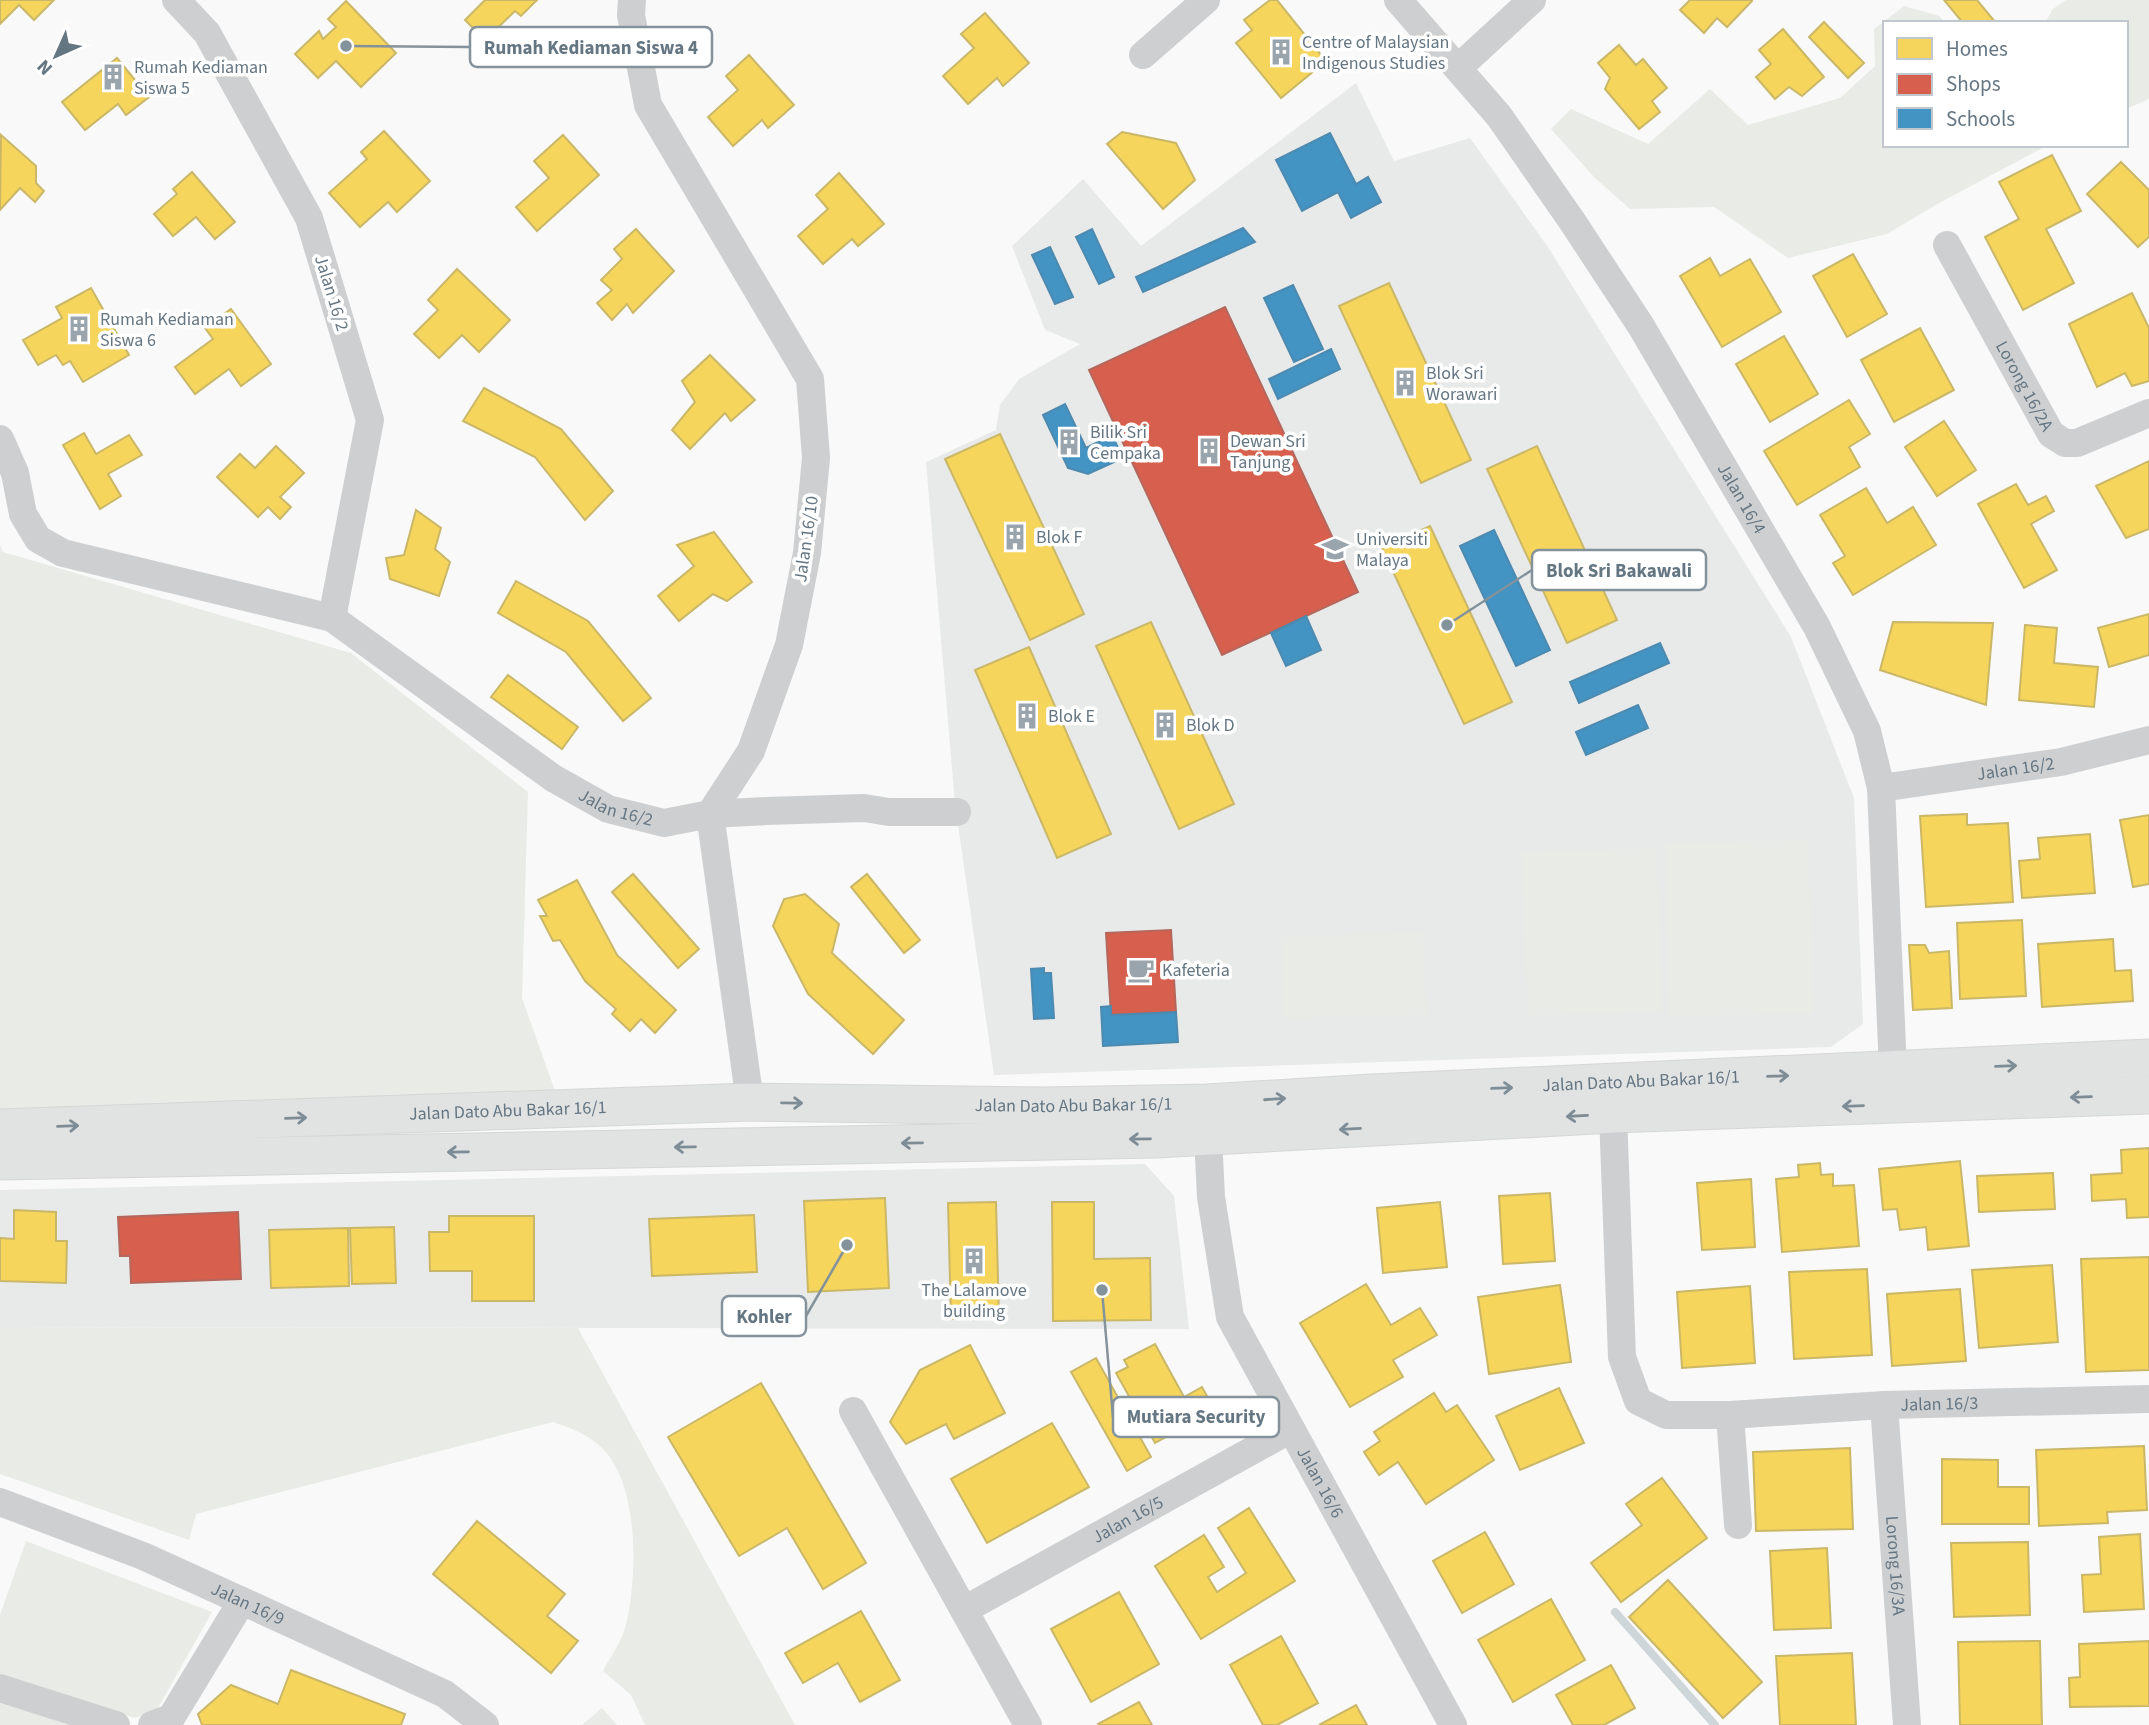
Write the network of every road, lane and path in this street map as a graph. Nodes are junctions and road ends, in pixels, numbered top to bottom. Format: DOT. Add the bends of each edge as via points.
graph roads {
  1 [pos="176,0"];
  2 [pos="632,0"];
  3 [pos="1206,0"];
  4 [pos="1398,0"];
  5 [pos="1532,0"];
  6 [pos="1143,55"];
  7 [pos="1458,68"];
  8 [pos="1947,245"];
  9 [pos="2149,413"];
  10 [pos="0,439"];
  11 [pos="332,618"];
  12 [pos="2149,740"];
  13 [pos="1881,788"];
  14 [pos="957,812"];
  15 [pos="710,814"];
  16 [pos="2149,1058"];
  17 [pos="1893,1071"];
  18 [pos="2149,1095"];
  19 [pos="750,1102"];
  20 [pos="1613,1114"];
  21 [pos="1208,1120"];
  22 [pos="0,1128"];
  23 [pos="0,1161"];
  24 [pos="2149,1399"];
  25 [pos="1884,1405"];
  26 [pos="853,1411"];
  27 [pos="1730,1415"];
  28 [pos="1291,1429"];
  29 [pos="0,1502"];
  30 [pos="1738,1525"];
  31 [pos="242,1601"];
  32 [pos="964,1610"];
  33 [pos="0,1689"];
  34 [pos="116,1725"];
  35 [pos="152,1725"];
  36 [pos="485,1725"];
  37 [pos="1028,1725"];
  38 [pos="1453,1725"];
  39 [pos="1907,1725"];
  1 -- 11 [label="street, Jalan 16/2" via="207,33 309,218 370,420"];
  2 -- 15 [label="street, Jalan 16/10" via="648,105 810,379 816,458 807,553 789,645 751,751"];
  3 -- 6 [label="street"];
  4 -- 7 [label="street, Jalan 16/4"];
  5 -- 7 [label="street"];
  7 -- 13 [label="street, Jalan 16/4" via="1499,116 1572,220 1730,477 1817,627 1867,731"];
  8 -- 9 [label="street, Lorong 16/2A" via="2051,434 2065,443 2077,443"];
  10 -- 11 [label="street, Jalan 16/2" via="15,473 23,514 38,539 63,553"];
  11 -- 15 [label="street, Jalan 16/2" via="553,778 608,809 663,823"];
  12 -- 13 [label="street, Jalan 16/2" via="2061,762"];
  13 -- 17 [label="street, Jalan 16/4"];
  14 -- 15 [label="street, Jalan 16/2" via="864,808"];
  15 -- 19 [label="street"];
  17 -- 16 [label="main road, Jalan Dato Abu Bakar 16/1, one-way"];
  21 -- 17 [label="main road, Jalan Dato Abu Bakar 16/1, one-way" via="1386,1092"];
  18 -- 20 [label="main road, Jalan Dato Abu Bakar 16/1, one-way"];
  19 -- 21 [label="main road, Jalan Dato Abu Bakar 16/1, one-way" via="1043,1107"];
  22 -- 19 [label="main road, Jalan Dato Abu Bakar 16/1, one-way"];
  20 -- 21 [label="main road, Jalan Dato Abu Bakar 16/1, one-way"];
  20 -- 27 [label="street, Jalan 16/3" via="1622,1357 1638,1401 1666,1415"];
  21 -- 23 [label="main road, Jalan Dato Abu Bakar 16/1, one-way"];
  21 -- 28 [label="street, Jalan 16/6" via="1211,1197 1230,1317"];
  24 -- 25 [label="street, Jalan 16/3"];
  25 -- 27 [label="street, Jalan 16/3"];
  25 -- 39 [label="street, Lorong 16/3A"];
  26 -- 32 [label="street"];
  27 -- 30 [label="street"];
  28 -- 32 [label="street, Jalan 16/5"];
  28 -- 38 [label="street, Jalan 16/6"];
  29 -- 31 [label="street, Jalan 16/9" via="143,1556"];
  31 -- 35 [label="street" via="171,1718"];
  31 -- 36 [label="street, Jalan 16/9" via="445,1694"];
  32 -- 37 [label="street"];
  33 -- 34 [label="street"];
}
